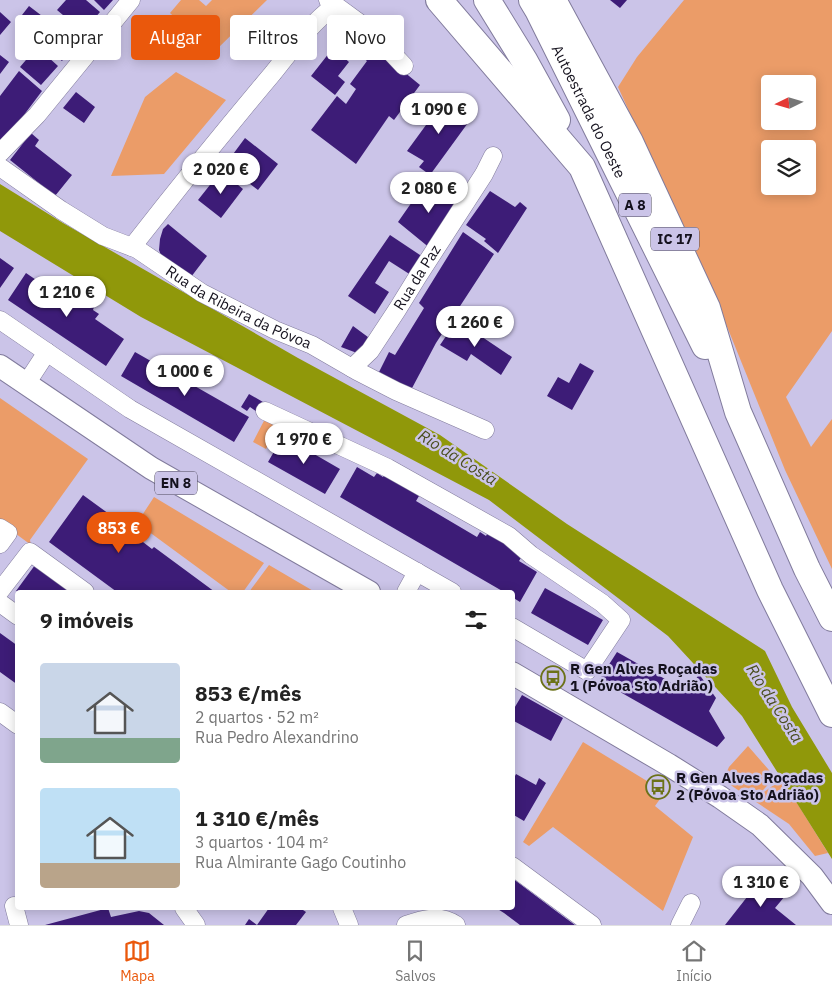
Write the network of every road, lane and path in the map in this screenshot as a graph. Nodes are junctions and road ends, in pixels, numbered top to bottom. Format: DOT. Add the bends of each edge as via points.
graph roads {
  1 [pos="131,0"];
  2 [pos="439,0"];
  3 [pos="487,0"];
  4 [pos="532,0"];
  5 [pos="553,0"];
  6 [pos="332,3"];
  7 [pos="404,66"];
  8 [pos="0,153"];
  9 [pos="493,156"];
  10 [pos="0,167"];
  11 [pos="582,167"];
  12 [pos="132,247"];
  13 [pos="0,320"];
  14 [pos="47,352"];
  15 [pos="0,366"];
  16 [pos="352,368"];
  17 [pos="26,384"];
  18 [pos="265,411"];
  19 [pos="738,412"];
  20 [pos="486,430"];
  21 [pos="417,572"];
  22 [pos="82,590"];
  23 [pos="359,590"];
  24 [pos="407,590"];
  25 [pos="448,590"];
  26 [pos="0,591"];
  27 [pos="0,603"];
  28 [pos="15,614"];
  29 [pos="832,618"];
  30 [pos="515,629"];
  31 [pos="515,676"];
  32 [pos="0,712"];
  33 [pos="832,714"];
  34 [pos="15,723"];
  35 [pos="515,868"];
  36 [pos="691,903"];
  37 [pos="832,903"];
  38 [pos="11,907"];
  39 [pos="185,910"];
  40 [pos="343,910"];
  41 [pos="19,925"];
  42 [pos="196,925"];
  43 [pos="349,925"];
  44 [pos="406,925"];
  45 [pos="456,925"];
  46 [pos="592,925"];
  47 [pos="680,925"];
  1 -- 8 [label="street" via="37,115"];
  2 -- 11 [label="highway"];
  3 -- 11 [label="highway, Autoestrada do Oeste"];
  4 -- 19 [label="highway, Autoestrada do Oeste / A 8"];
  5 -- 19 [label="highway, IC 17" via="630,142 707,308"];
  6 -- 7 [label="street" via="373,34"];
  6 -- 12 [label="street" via="218,138"];
  9 -- 16 [label="street, Rua da Paz" via="387,326"];
  10 -- 12 [label="street, Rua da Ribeira da Póvoa" via="103,236"];
  11 -- 33 [label="highway" via="770,590"];
  12 -- 16 [label="street, Rua da Ribeira da Póvoa" via="202,293 312,345"];
  13 -- 14 [label="street"];
  14 -- 17 [label="street"];
  14 -- 21 [label="street" via="130,409"];
  15 -- 17 [label="main road, EN 8"];
  16 -- 20 [label="street, Rua da Ribeira da Póvoa"];
  17 -- 23 [label="main road, EN 8" via="151,468"];
  18 -- 30 [label="street" via="388,468 509,536 621,620 587,671"];
  19 -- 29 [label="highway, IC 17" via="807,570"];
  21 -- 24 [label="street"];
  21 -- 25 [label="street"];
  22 -- 26 [label="street" via="30,552"];
  27 -- 28 [label="street"];
  31 -- 37 [label="main road" via="720,796 760,825 812,876"];
  32 -- 34 [label="street"];
  35 -- 46 [label="street"];
  36 -- 47 [label="street"];
  38 -- 41 [label="street"];
  39 -- 42 [label="street"];
  40 -- 43 [label="street"];
  44 -- 45 [label="street" via="437,918"];
}
